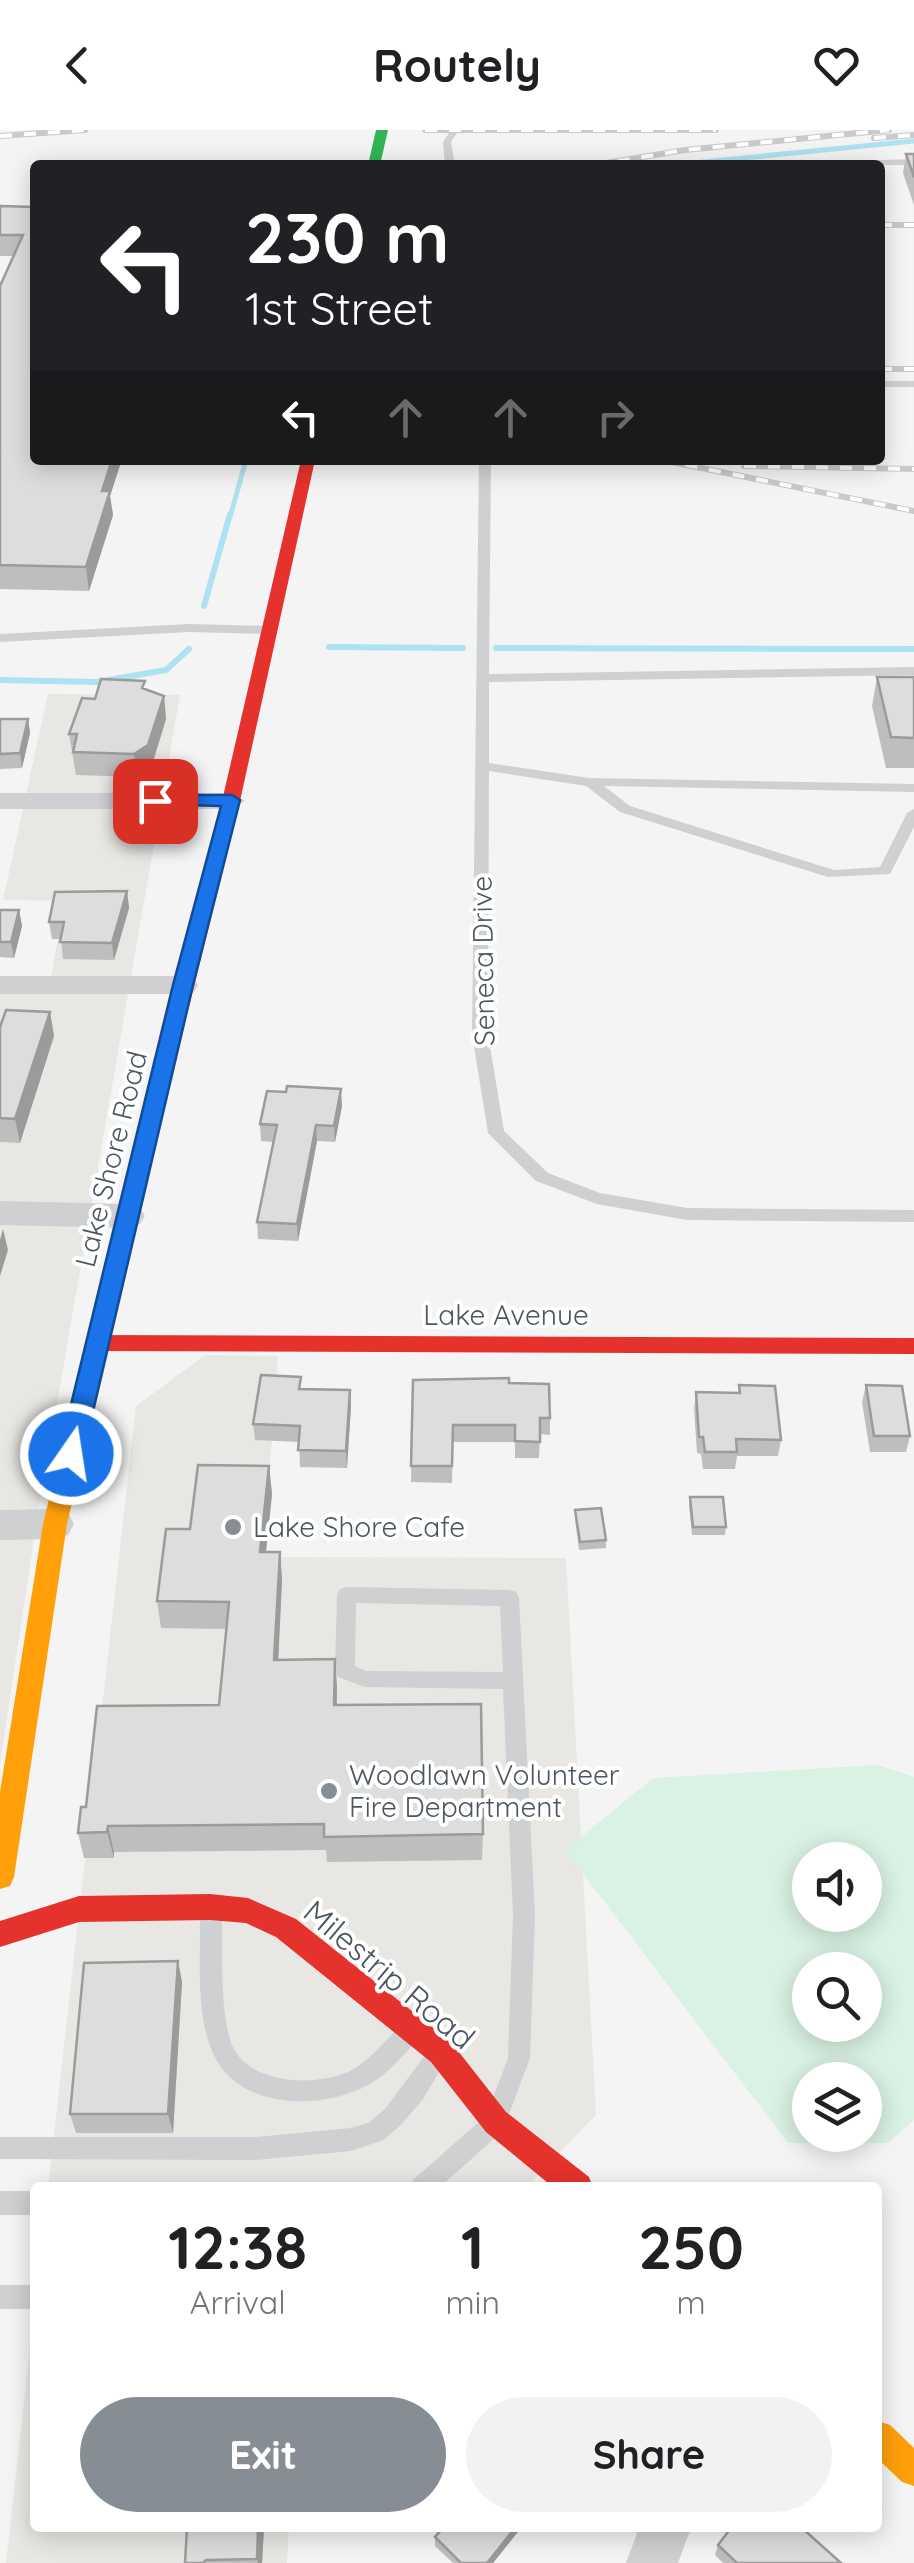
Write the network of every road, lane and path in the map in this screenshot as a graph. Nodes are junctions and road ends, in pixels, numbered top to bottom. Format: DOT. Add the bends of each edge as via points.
graph roads {
  1 [pos="382,130"];
  2 [pos="455,130"];
  3 [pos="375,160"];
  4 [pos="450,160"];
  5 [pos="914,162"];
  6 [pos="885,163"];
  7 [pos="885,384"];
  8 [pos="914,384"];
  9 [pos="307,465"];
  10 [pos="485,465"];
  11 [pos="270,630"];
  12 [pos="0,638"];
  13 [pos="914,671"];
  14 [pos="483,678"];
  15 [pos="483,766"];
  16 [pos="589,782"];
  17 [pos="914,788"];
  18 [pos="232,800"];
  19 [pos="0,801"];
  20 [pos="914,813"];
  21 [pos="0,985"];
  22 [pos="183,985"];
  23 [pos="0,1213"];
  24 [pos="128,1216"];
  25 [pos="914,1216"];
  26 [pos="97,1343"];
  27 [pos="914,1346"];
  28 [pos="0,1524"];
  29 [pos="55,1524"];
  30 [pos="512,1681"];
  31 [pos="0,1877"];
  32 [pos="210,1907"];
  33 [pos="0,1934"];
  34 [pos="413,2030"];
  35 [pos="440,2052"];
  36 [pos="496,2122"];
  37 [pos="0,2148"];
  38 [pos="428,2182"];
  39 [pos="571,2182"];
  40 [pos="0,2203"];
  41 [pos="30,2203"];
  42 [pos="0,2297"];
  43 [pos="30,2297"];
  44 [pos="882,2441"];
  45 [pos="914,2470"];
  46 [pos="664,2532"];
  47 [pos="652,2563"];
  1 -- 3 [label="main road"];
  2 -- 4 [label="lane"];
  5 -- 6 [label="lane"];
  7 -- 8 [label="lane"];
  9 -- 11 [label="main road, Lake Shore Road"];
  10 -- 14 [label="lane, Seneca Drive"];
  11 -- 12 [label="lane"];
  11 -- 18 [label="main road, Lake Shore Road"];
  13 -- 14 [label="lane"];
  14 -- 15 [label="lane, Seneca Drive"];
  15 -- 16 [label="lane"];
  15 -- 25 [label="lane, Seneca Drive" via="480,1034 496,1133 542,1176 597,1198 687,1214"];
  16 -- 17 [label="lane"];
  16 -- 20 [label="lane" via="625,809 833,874 885,871"];
  18 -- 19 [label="street"];
  18 -- 22 [label="main road, Lake Shore Road"];
  21 -- 22 [label="street"];
  22 -- 24 [label="main road, Lake Shore Road"];
  23 -- 24 [label="street"];
  24 -- 26 [label="main road, Lake Shore Road"];
  26 -- 27 [label="main road, Lake Avenue"];
  26 -- 29 [label="main road, Lake Shore Road"];
  28 -- 29 [label="street"];
  29 -- 31 [label="main road, Lake Shore Road"];
  30 -- 30 [label="lane" via="509,1598 347,1595 346,1672 364,1679"];
  30 -- 36 [label="lane" via="524,1915 519,2058"];
  32 -- 33 [label="main road, Milestrip Road" via="79,1909"];
  32 -- 34 [label="main road, Milestrip Road" via="248,1911 286,1928"];
  32 -- 34 [label="lane" via="225,2056 254,2080 286,2091 333,2087 361,2077"];
  34 -- 35 [label="main road, Milestrip Road"];
  35 -- 36 [label="main road, Milestrip Road"];
  35 -- 37 [label="lane" via="409,2101 373,2134 347,2143"];
  36 -- 38 [label="lane"];
  36 -- 39 [label="main road, Milestrip Road"];
  40 -- 41 [label="lane"];
  42 -- 43 [label="lane"];
  44 -- 45 [label="main road"];
  46 -- 47 [label="street"];
}
